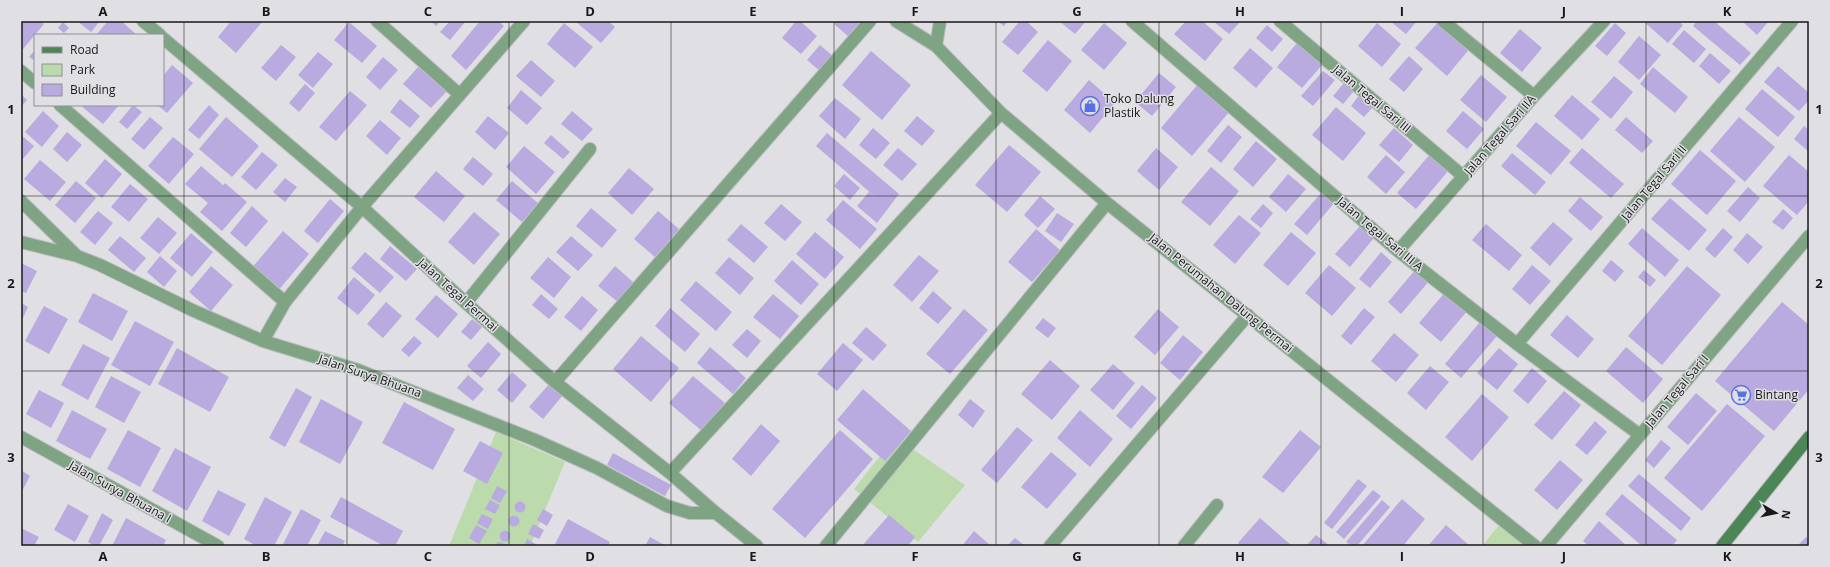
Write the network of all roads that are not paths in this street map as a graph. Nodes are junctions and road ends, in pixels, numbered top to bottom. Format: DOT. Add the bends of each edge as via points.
graph roads {
  1 [pos="143,21"];
  2 [pos="377,21"];
  3 [pos="524,21"];
  4 [pos="870,21"];
  5 [pos="896,21"];
  6 [pos="940,21"];
  7 [pos="1132,21"];
  8 [pos="1280,21"];
  9 [pos="1443,21"];
  10 [pos="1792,21"];
  11 [pos="1598,23"];
  12 [pos="159,34"];
  13 [pos="164,39"];
  14 [pos="936,46"];
  15 [pos="21,71"];
  16 [pos="34,82"];
  17 [pos="459,94"];
  18 [pos="1534,96"];
  19 [pos="61,106"];
  20 [pos="1001,113"];
  21 [pos="590,149"];
  22 [pos="1463,176"];
  23 [pos="21,201"];
  24 [pos="1107,203"];
  25 [pos="362,207"];
  26 [pos="1809,236"];
  27 [pos="21,242"];
  28 [pos="1398,251"];
  29 [pos="77,256"];
  30 [pos="285,302"];
  31 [pos="466,303"];
  32 [pos="1248,315"];
  33 [pos="263,341"];
  34 [pos="1517,344"];
  35 [pos="555,382"];
  36 [pos="1640,435"];
  37 [pos="21,437"];
  38 [pos="1809,437"];
  39 [pos="670,473"];
  40 [pos="1217,505"];
  41 [pos="716,513"];
  42 [pos="218,546"];
  43 [pos="757,546"];
  44 [pos="826,546"];
  45 [pos="1050,546"];
  46 [pos="1184,546"];
  47 [pos="1535,546"];
  48 [pos="1546,546"];
  49 [pos="1722,546"];
  1 -- 12 [label="street"];
  2 -- 17 [label="street"];
  3 -- 17 [label="street"];
  4 -- 35 [label="street"];
  5 -- 14 [label="street, Jalan Perumahan Dalung Permai"];
  6 -- 14 [label="street"];
  7 -- 28 [label="street, Jalan Tegal Sari III A"];
  8 -- 22 [label="street, Jalan Tegal Sari III"];
  9 -- 18 [label="street"];
  10 -- 34 [label="street, Jalan Tegal Sari II"];
  11 -- 18 [label="street, Jalan Tegal Sari IIA"];
  13 -- 25 [label="street, Jalan Tegal Permai"];
  14 -- 20 [label="street, Jalan Perumahan Dalung Permai"];
  15 -- 16 [label="street"];
  17 -- 25 [label="street"];
  18 -- 22 [label="street, Jalan Tegal Sari IIA"];
  19 -- 30 [label="street"];
  20 -- 24 [label="street, Jalan Perumahan Dalung Permai"];
  20 -- 39 [label="street"];
  21 -- 31 [label="street"];
  22 -- 28 [label="street, Jalan Tegal Sari IIA"];
  23 -- 29 [label="street"];
  24 -- 32 [label="street, Jalan Perumahan Dalung Permai"];
  24 -- 44 [label="street"];
  25 -- 30 [label="street"];
  25 -- 31 [label="street, Jalan Tegal Permai"];
  26 -- 36 [label="street, Jalan Tegal Sari I"];
  27 -- 29 [label="street, Jalan Surya Bhuana"];
  28 -- 34 [label="street, Jalan Tegal Sari III A"];
  29 -- 33 [label="street, Jalan Surya Bhuana"];
  30 -- 33 [label="street"];
  31 -- 35 [label="street, Jalan Tegal Permai"];
  32 -- 45 [label="street"];
  32 -- 47 [label="street, Jalan Perumahan Dalung Permai"];
  33 -- 41 [label="street, Jalan Surya Bhuana" via="358,370 528,437 597,468 666,506 690,513"];
  34 -- 36 [label="street, Jalan Tegal Sari III A"];
  35 -- 39 [label="street, Jalan Tegal Permai"];
  36 -- 48 [label="street, Jalan Tegal Sari I"];
  37 -- 42 [label="street, Jalan Surya Bhuana I"];
  38 -- 49 [label="street"];
  39 -- 41 [label="street, Jalan Tegal Permai"];
  40 -- 46 [label="street"];
  41 -- 43 [label="street, Jalan Tegal Permai"];
}
